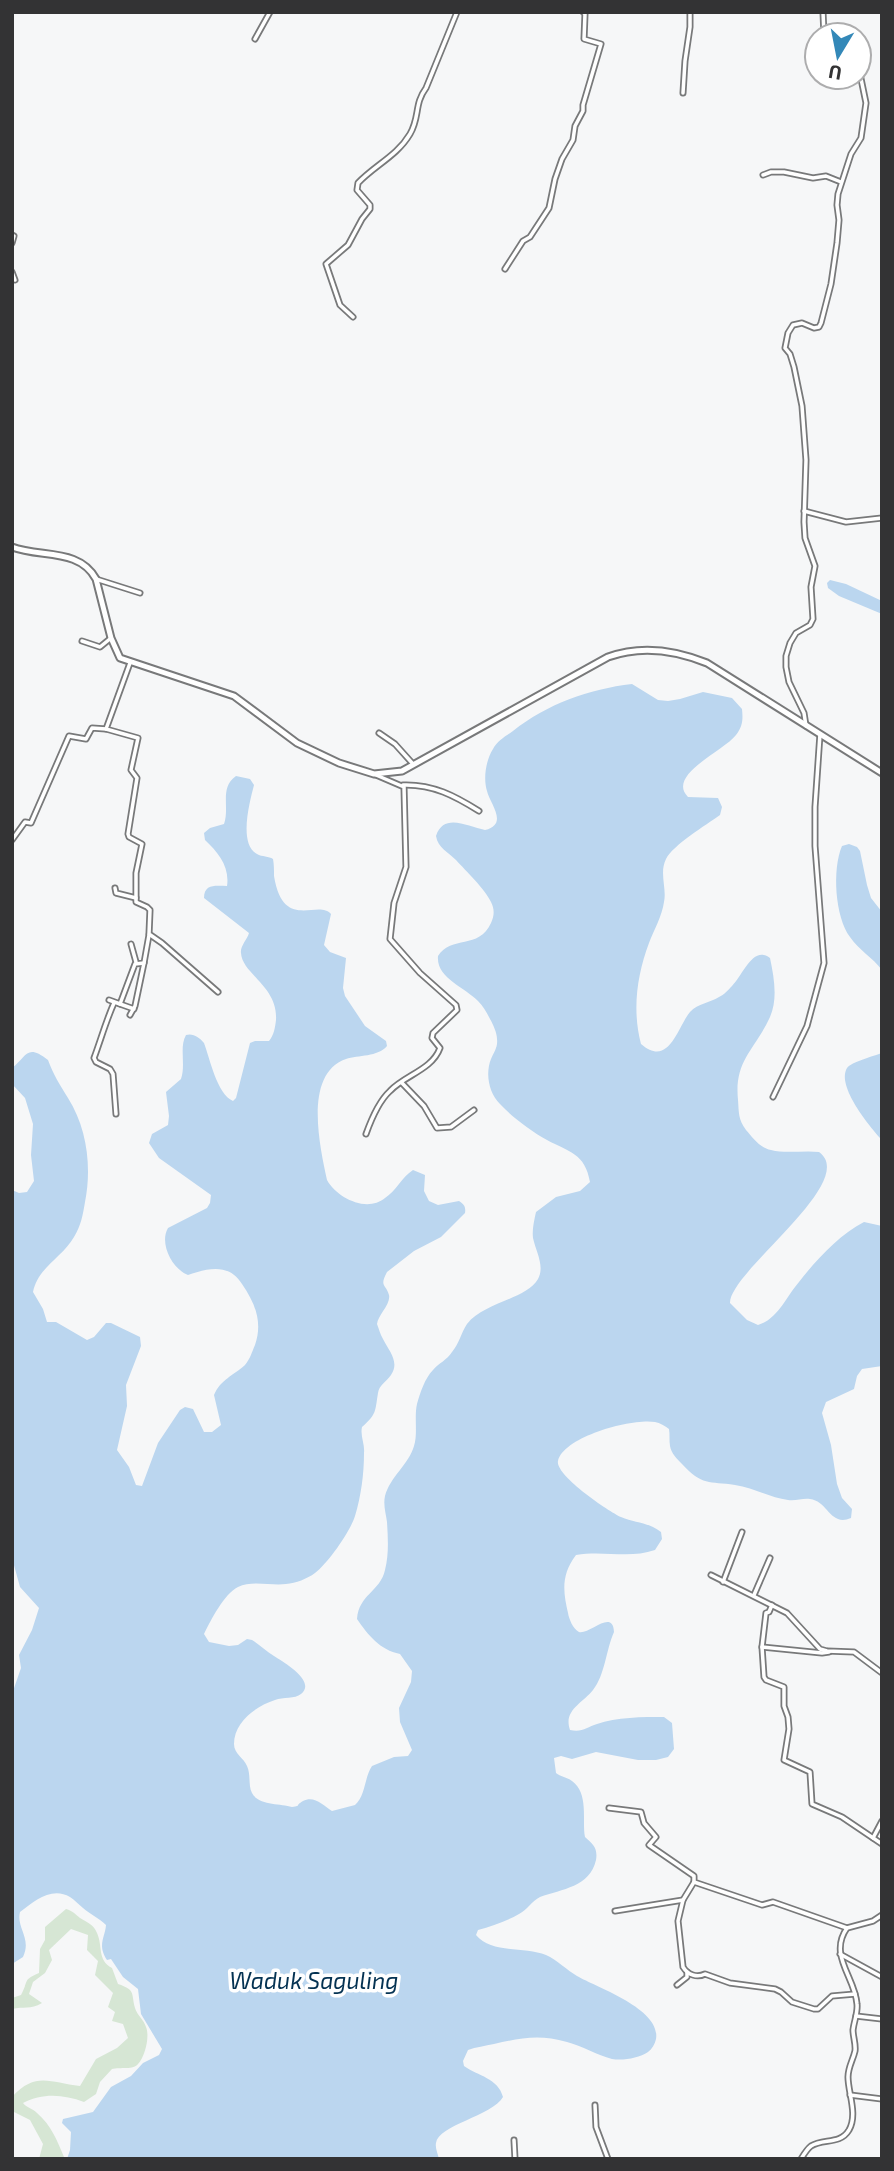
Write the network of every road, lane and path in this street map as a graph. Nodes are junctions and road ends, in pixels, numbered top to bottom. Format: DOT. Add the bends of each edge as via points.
graph roads {
  1 [pos="270,12"];
  2 [pos="457,12"];
  3 [pos="583,12"];
  4 [pos="690,12"];
  5 [pos="255,39"];
  6 [pos="864,91"];
  7 [pos="683,93"];
  8 [pos="763,175"];
  9 [pos="841,182"];
  10 [pos="12,235"];
  11 [pos="12,243"];
  12 [pos="505,269"];
  13 [pos="12,272"];
  14 [pos="15,280"];
  15 [pos="353,317"];
  16 [pos="804,511"];
  17 [pos="882,518"];
  18 [pos="12,547"];
  19 [pos="96,579"];
  20 [pos="139,593"];
  21 [pos="111,638"];
  22 [pos="82,641"];
  23 [pos="130,663"];
  24 [pos="806,727"];
  25 [pos="106,729"];
  26 [pos="379,733"];
  27 [pos="820,734"];
  28 [pos="413,764"];
  29 [pos="374,774"];
  30 [pos="882,774"];
  31 [pos="403,785"];
  32 [pos="480,811"];
  33 [pos="12,840"];
  34 [pos="115,888"];
  35 [pos="136,898"];
  36 [pos="149,935"];
  37 [pos="131,944"];
  38 [pos="136,962"];
  39 [pos="144,963"];
  40 [pos="218,992"];
  41 [pos="120,1004"];
  42 [pos="134,1009"];
  43 [pos="131,1015"];
  44 [pos="402,1083"];
  45 [pos="773,1097"];
  46 [pos="474,1110"];
  47 [pos="117,1114"];
  48 [pos="366,1135"];
  49 [pos="742,1532"];
  50 [pos="770,1558"];
  51 [pos="711,1575"];
  52 [pos="723,1582"];
  53 [pos="754,1595"];
  54 [pos="772,1605"];
  55 [pos="762,1647"];
  56 [pos="830,1651"];
  57 [pos="882,1673"];
  58 [pos="609,1808"];
  59 [pos="882,1821"];
  60 [pos="873,1838"];
  61 [pos="882,1844"];
  62 [pos="694,1882"];
  63 [pos="683,1900"];
  64 [pos="615,1911"];
  65 [pos="882,1915"];
  66 [pos="847,1928"];
  67 [pos="840,1954"];
  68 [pos="687,1972"];
  69 [pos="882,1977"];
  70 [pos="677,1985"];
  71 [pos="855,1994"];
  72 [pos="856,2016"];
  73 [pos="882,2019"];
  74 [pos="850,2095"];
  75 [pos="882,2099"];
  76 [pos="595,2105"];
  77 [pos="513,2140"];
  78 [pos="515,2159"];
  79 [pos="608,2159"];
  80 [pos="801,2159"];
  1 -- 5 [label="street"];
  2 -- 15 [label="street" via="419,97 412,131 398,150 358,183 357,190 370,209 348,246 326,264 340,305"];
  3 -- 12 [label="street" via="584,39 601,44 583,111 562,159 549,208"];
  4 -- 7 [label="street"];
  6 -- 9 [label="street" via="861,138"];
  8 -- 9 [label="street" via="785,172"];
  9 -- 16 [label="street" via="831,284 821,323 814,328 793,325 785,346 800,390 804,421"];
  10 -- 11 [label="street"];
  13 -- 14 [label="street"];
  16 -- 17 [label="street" via="846,523"];
  16 -- 24 [label="street" via="805,538 815,566 813,619 796,633 786,656 789,682"];
  18 -- 19 [label="main road" via="69,557"];
  19 -- 20 [label="street"];
  19 -- 21 [label="main road"];
  21 -- 22 [label="street" via="100,647"];
  21 -- 23 [label="main road" via="118,655"];
  23 -- 25 [label="street"];
  23 -- 29 [label="main road" via="232,695 304,747"];
  24 -- 27 [label="main road"];
  24 -- 28 [label="main road" via="707,663 654,649 631,651 608,657"];
  25 -- 33 [label="street" via="92,728 86,739 69,736 31,823 24,822"];
  25 -- 35 [label="street" via="138,738 131,770 137,778 128,834 142,844"];
  26 -- 28 [label="street"];
  27 -- 30 [label="main road"];
  27 -- 45 [label="street" via="815,846 824,963 806,1030"];
  28 -- 29 [label="main road" via="402,771"];
  29 -- 31 [label="street"];
  31 -- 32 [label="street" via="437,788"];
  31 -- 44 [label="street" via="405,867 394,902 390,939 457,1010 433,1035 440,1048 437,1054"];
  34 -- 35 [label="street" via="116,893"];
  35 -- 36 [label="street" via="149,909"];
  36 -- 39 [label="street"];
  36 -- 40 [label="street"];
  37 -- 38 [label="street"];
  38 -- 39 [label="street"];
  38 -- 41 [label="street"];
  39 -- 42 [label="street"];
  41 -- 42 [label="street"];
  41 -- 47 [label="street" via="111,1001 94,1058 113,1074"];
  42 -- 43 [label="street"];
  44 -- 46 [label="street" via="424,1105 437,1128 451,1127"];
  44 -- 48 [label="street" via="390,1091"];
  49 -- 52 [label="street"];
  50 -- 53 [label="street"];
  51 -- 52 [label="street"];
  52 -- 53 [label="street"];
  53 -- 54 [label="street"];
  54 -- 55 [label="street" via="766,1613"];
  54 -- 56 [label="street" via="788,1613 820,1649"];
  55 -- 56 [label="street"];
  55 -- 60 [label="street" via="764,1678 784,1687 789,1734 784,1760 810,1772 812,1804"];
  56 -- 57 [label="street" via="854,1652"];
  58 -- 62 [label="street" via="642,1812 644,1823 656,1837 649,1845 694,1876"];
  59 -- 60 [label="street"];
  60 -- 61 [label="street"];
  62 -- 63 [label="street"];
  62 -- 66 [label="street" via="762,1905 773,1902"];
  63 -- 64 [label="street"];
  63 -- 68 [label="street" via="678,1921"];
  65 -- 66 [label="street"];
  66 -- 67 [label="street"];
  67 -- 69 [label="street"];
  67 -- 71 [label="street"];
  68 -- 70 [label="street"];
  68 -- 71 [label="street" via="775,1989 792,2002 816,2010 832,1996"];
  71 -- 72 [label="street"];
  72 -- 73 [label="street"];
  72 -- 74 [label="street" via="855,2053 848,2074"];
  74 -- 75 [label="street"];
  74 -- 80 [label="street" via="849,2130 836,2140 810,2147"];
  76 -- 79 [label="street" via="596,2127"];
  77 -- 78 [label="street"];
}
